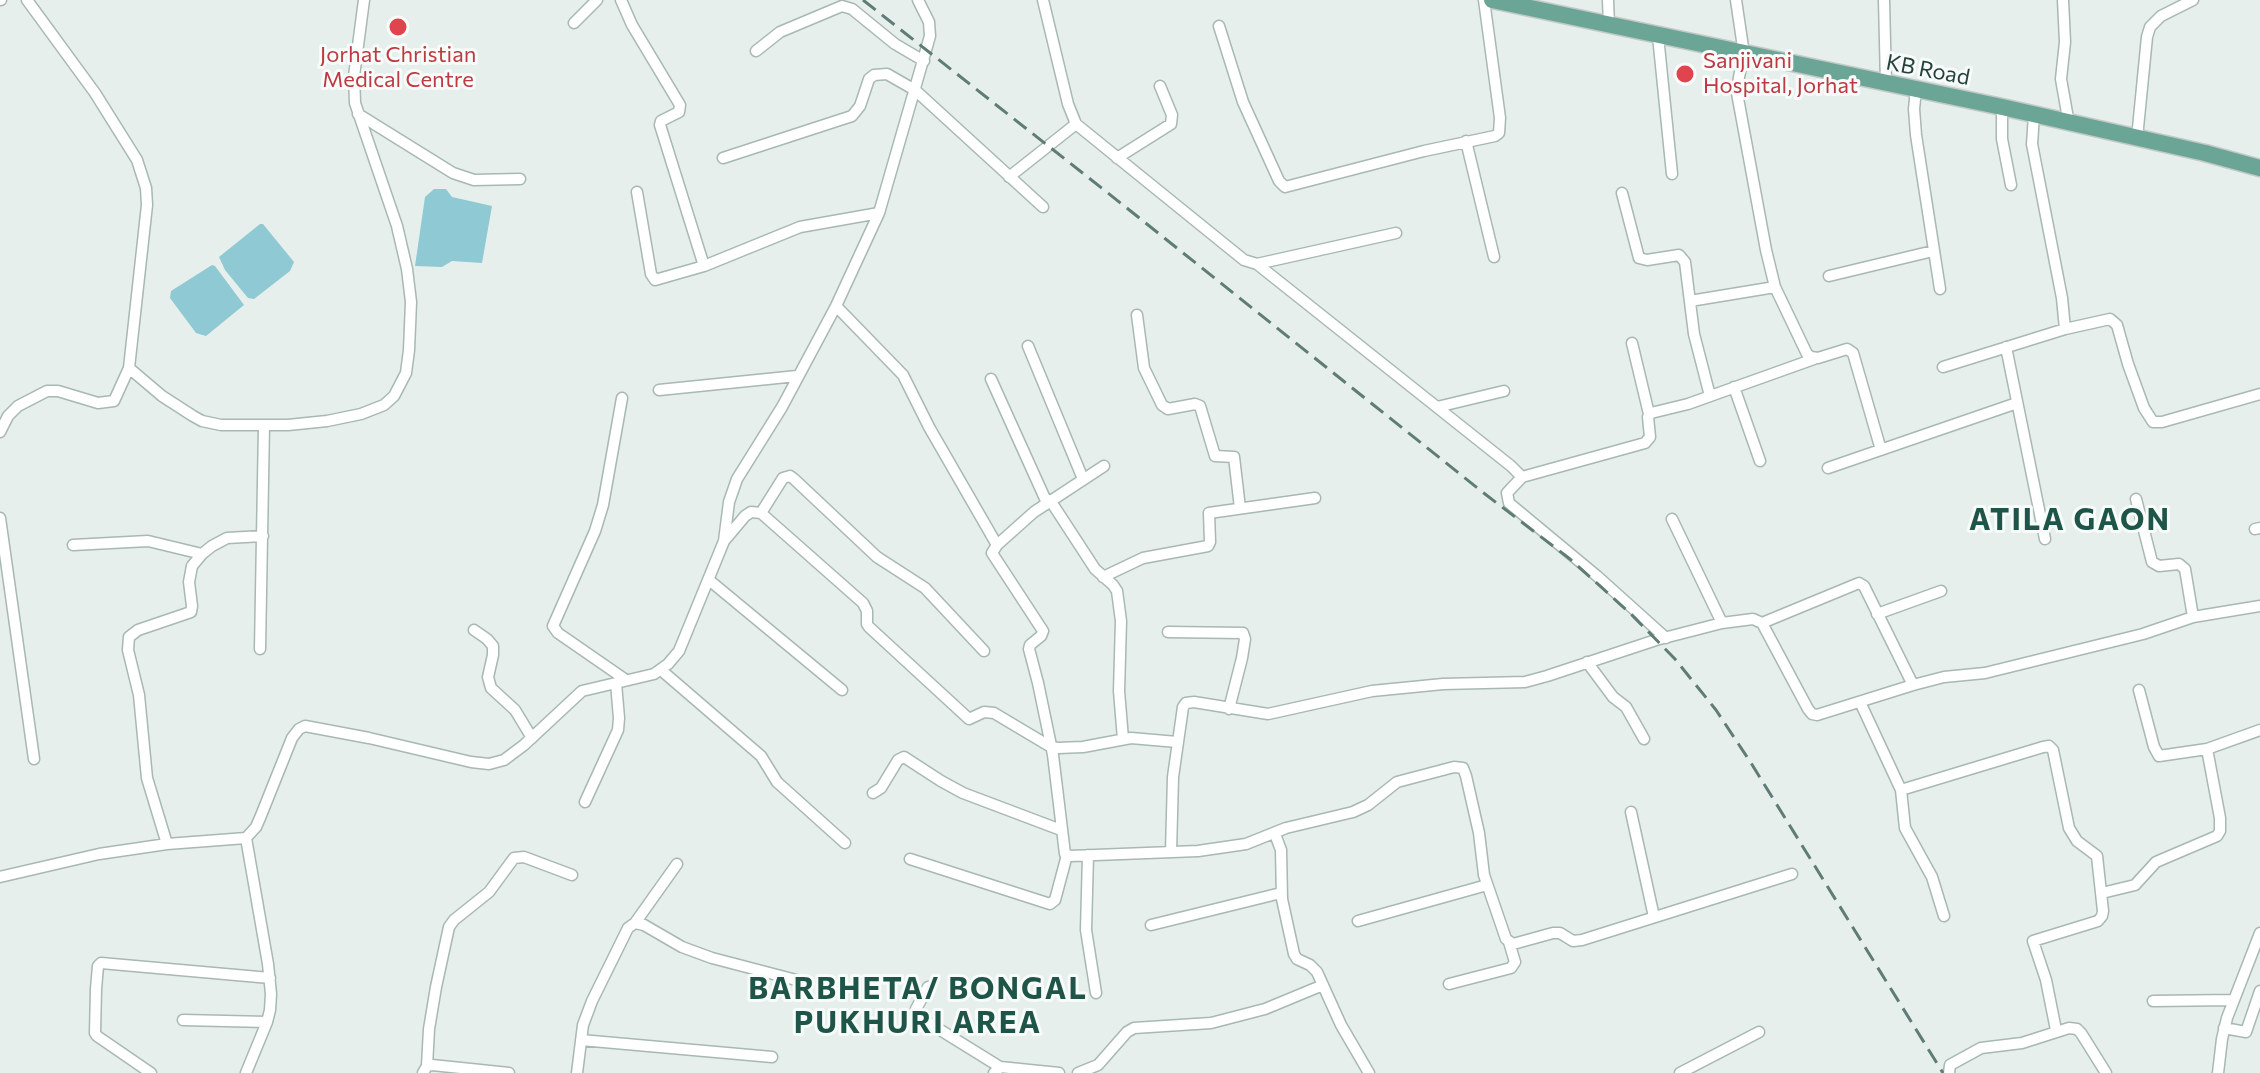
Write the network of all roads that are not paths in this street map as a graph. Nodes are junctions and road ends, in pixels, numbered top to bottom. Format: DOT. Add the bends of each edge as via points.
graph roads {
  1 [pos="27,0"];
  2 [pos="364,0"];
  3 [pos="597,0"];
  4 [pos="621,0"];
  5 [pos="918,0"];
  6 [pos="1043,0"];
  7 [pos="1484,0"];
  8 [pos="1492,0"];
  9 [pos="1608,0"];
  10 [pos="1736,0"];
  11 [pos="1884,0"];
  12 [pos="2063,0"];
  13 [pos="2193,0"];
  14 [pos="574,23"];
  15 [pos="1219,26"];
  16 [pos="1609,26"];
  17 [pos="1658,36"];
  18 [pos="756,51"];
  19 [pos="1744,54"];
  20 [pos="924,61"];
  21 [pos="1886,84"];
  22 [pos="1160,86"];
  23 [pos="1916,89"];
  24 [pos="915,90"];
  25 [pos="2002,107"];
  26 [pos="358,114"];
  27 [pos="2034,115"];
  28 [pos="1076,124"];
  29 [pos="2069,124"];
  30 [pos="2137,138"];
  31 [pos="1466,141"];
  32 [pos="723,158"];
  33 [pos="1117,158"];
  34 [pos="2260,168"];
  35 [pos="1672,174"];
  36 [pos="1009,177"];
  37 [pos="520,179"];
  38 [pos="2011,185"];
  39 [pos="637,192"];
  40 [pos="1622,193"];
  41 [pos="1043,207"];
  42 [pos="879,213"];
  43 [pos="1396,233"];
  44 [pos="1933,251"];
  45 [pos="1494,257"];
  46 [pos="1257,264"];
  47 [pos="704,266"];
  48 [pos="1829,276"];
  49 [pos="1775,287"];
  50 [pos="1940,289"];
  51 [pos="1690,301"];
  52 [pos="836,306"];
  53 [pos="1137,315"];
  54 [pos="2065,329"];
  55 [pos="1632,343"];
  56 [pos="1028,346"];
  57 [pos="2006,347"];
  58 [pos="1814,359"];
  59 [pos="1943,367"];
  60 [pos="129,368"];
  61 [pos="797,376"];
  62 [pos="991,379"];
  63 [pos="1734,387"];
  64 [pos="659,390"];
  65 [pos="1504,391"];
  66 [pos="2260,394"];
  67 [pos="1710,396"];
  68 [pos="622,398"];
  69 [pos="2017,403"];
  70 [pos="1437,407"];
  71 [pos="1649,414"];
  72 [pos="264,425"];
  73 [pos="0,432"];
  74 [pos="1881,450"];
  75 [pos="1760,461"];
  76 [pos="1104,466"];
  77 [pos="1828,468"];
  78 [pos="1522,477"];
  79 [pos="1083,479"];
  80 [pos="1315,498"];
  81 [pos="2136,499"];
  82 [pos="1049,501"];
  83 [pos="1240,508"];
  84 [pos="761,513"];
  85 [pos="0,518"];
  86 [pos="1672,519"];
  87 [pos="263,536"];
  88 [pos="2045,539"];
  89 [pos="724,541"];
  90 [pos="73,545"];
  91 [pos="997,545"];
  92 [pos="202,554"];
  93 [pos="1103,577"];
  94 [pos="709,580"];
  95 [pos="1941,591"];
  96 [pos="2260,606"];
  97 [pos="1877,614"];
  98 [pos="2193,617"];
  99 [pos="1722,623"];
  100 [pos="1762,623"];
  101 [pos="474,630"];
  102 [pos="1168,632"];
  103 [pos="1666,638"];
  104 [pos="260,649"];
  105 [pos="984,651"];
  106 [pos="1587,662"];
  107 [pos="661,670"];
  108 [pos="621,681"];
  109 [pos="1913,685"];
  110 [pos="842,690"];
  111 [pos="2139,690"];
  112 [pos="1860,702"];
  113 [pos="1229,709"];
  114 [pos="2260,730"];
  115 [pos="537,733"];
  116 [pos="1123,739"];
  117 [pos="1644,739"];
  118 [pos="1177,742"];
  119 [pos="1051,747"];
  120 [pos="2207,749"];
  121 [pos="34,759"];
  122 [pos="1901,790"];
  123 [pos="873,793"];
  124 [pos="585,802"];
  125 [pos="1631,812"];
  126 [pos="1061,830"];
  127 [pos="1275,834"];
  128 [pos="246,838"];
  129 [pos="845,843"];
  130 [pos="167,844"];
  131 [pos="1171,852"];
  132 [pos="1067,855"];
  133 [pos="1088,855"];
  134 [pos="910,859"];
  135 [pos="677,864"];
  136 [pos="1792,874"];
  137 [pos="572,875"];
  138 [pos="0,877"];
  139 [pos="1487,885"];
  140 [pos="1281,893"];
  141 [pos="2102,893"];
  142 [pos="1944,916"];
  143 [pos="1654,917"];
  144 [pos="1358,921"];
  145 [pos="635,923"];
  146 [pos="1151,925"];
  147 [pos="2260,933"];
  148 [pos="1509,942"];
  149 [pos="270,978"];
  150 [pos="800,981"];
  151 [pos="1449,984"];
  152 [pos="1323,985"];
  153 [pos="928,987"];
  154 [pos="2260,991"];
  155 [pos="1096,993"];
  156 [pos="2233,1000"];
  157 [pos="2153,1001"];
  158 [pos="183,1020"];
  159 [pos="267,1022"];
  160 [pos="2224,1028"];
  161 [pos="2056,1030"];
  162 [pos="1759,1032"];
  163 [pos="581,1040"];
  164 [pos="772,1057"];
  165 [pos="425,1069"];
  166 [pos="997,1070"];
  167 [pos="151,1073"];
  168 [pos="246,1073"];
  169 [pos="502,1073"];
  170 [pos="509,1073"];
  171 [pos="577,1073"];
  172 [pos="1059,1073"];
  173 [pos="1078,1073"];
  174 [pos="1369,1073"];
  175 [pos="1680,1073"];
  176 [pos="1949,1073"];
  177 [pos="2106,1073"];
  178 [pos="2218,1073"];
  1 -- 60 [label="street" via="107,111 143,172 147,205"];
  2 -- 26 [label="street" via="353,91"];
  3 -- 14 [label="street"];
  4 -- 47 [label="street" via="680,105 679,112 660,125"];
  5 -- 20 [label="street" via="930,28"];
  6 -- 28 [label="street"];
  7 -- 31 [label="street" via="1501,127 1495,136"];
  8 -- 16 [label="main road, KB Road"];
  9 -- 16 [label="street"];
  10 -- 19 [label="street"];
  11 -- 21 [label="street"];
  12 -- 29 [label="street" via="2061,79"];
  13 -- 30 [label="street" via="2150,27"];
  15 -- 31 [label="street" via="1248,115 1285,187"];
  16 -- 17 [label="main road, KB Road"];
  17 -- 19 [label="main road, KB Road"];
  17 -- 35 [label="street"];
  18 -- 20 [label="street" via="780,32 842,6"];
  19 -- 21 [label="main road, KB Road"];
  19 -- 49 [label="street" via="1737,93"];
  20 -- 24 [label="street"];
  21 -- 23 [label="main road, KB Road"];
  22 -- 33 [label="street" via="1171,124"];
  23 -- 25 [label="main road, KB Road"];
  23 -- 44 [label="street" via="1916,135"];
  24 -- 32 [label="street" via="894,76 874,75 852,116"];
  24 -- 36 [label="street"];
  24 -- 42 [label="street"];
  25 -- 27 [label="main road, KB Road"];
  25 -- 38 [label="street"];
  26 -- 37 [label="street" via="453,173 474,180"];
  26 -- 72 [label="street" via="407,269 411,320 406,373 394,396 361,414 309,424"];
  27 -- 29 [label="main road, KB Road"];
  27 -- 54 [label="street" via="2032,144"];
  28 -- 33 [label="street"];
  28 -- 36 [label="street"];
  29 -- 30 [label="main road, KB Road"];
  30 -- 34 [label="main road, KB Road"];
  31 -- 45 [label="street"];
  33 -- 46 [label="street" via="1237,255"];
  36 -- 41 [label="street"];
  39 -- 47 [label="street" via="652,278"];
  40 -- 51 [label="street" via="1639,258 1683,257"];
  42 -- 47 [label="street" via="800,227"];
  42 -- 52 [label="street"];
  43 -- 46 [label="street"];
  44 -- 48 [label="street"];
  44 -- 50 [label="street"];
  46 -- 70 [label="street"];
  49 -- 51 [label="street"];
  49 -- 58 [label="street"];
  51 -- 67 [label="street"];
  52 -- 61 [label="street"];
  52 -- 91 [label="street" via="903,375"];
  53 -- 83 [label="street" via="1144,368 1162,405 1200,406 1215,456 1234,457"];
  54 -- 57 [label="street"];
  54 -- 66 [label="street" via="2114,321 2153,422"];
  55 -- 71 [label="street"];
  56 -- 79 [label="street"];
  57 -- 59 [label="street"];
  57 -- 69 [label="street"];
  58 -- 63 [label="street"];
  58 -- 74 [label="street" via="1843,349 1853,353"];
  60 -- 72 [label="street" via="202,421"];
  60 -- 73 [label="street" via="114,401 98,403 47,391 18,406"];
  61 -- 64 [label="street"];
  61 -- 89 [label="street" via="737,479"];
  62 -- 82 [label="street"];
  63 -- 67 [label="street"];
  63 -- 75 [label="street"];
  65 -- 70 [label="street"];
  67 -- 71 [label="street"];
  68 -- 108 [label="street" via="603,505 553,626"];
  69 -- 74 [label="street"];
  69 -- 88 [label="street"];
  70 -- 78 [label="street"];
  71 -- 78 [label="street" via="1650,437 1645,443"];
  72 -- 87 [label="street"];
  74 -- 77 [label="street"];
  76 -- 79 [label="street"];
  78 -- 103 [label="street" via="1507,493 1509,503"];
  79 -- 82 [label="street"];
  80 -- 83 [label="street"];
  81 -- 98 [label="street" via="2152,562 2185,569"];
  82 -- 91 [label="street"];
  82 -- 93 [label="street"];
  83 -- 93 [label="street" via="1209,513 1210,542 1205,547 1143,558"];
  84 -- 89 [label="street" via="745,516"];
  84 -- 105 [label="street" via="783,478 790,476 877,557 925,588"];
  84 -- 119 [label="street" via="863,603 869,627 963,715 969,719 994,713"];
  85 -- 121 [label="street"];
  86 -- 99 [label="street"];
  87 -- 92 [label="street" via="227,538"];
  87 -- 104 [label="street"];
  89 -- 94 [label="street"];
  90 -- 92 [label="street" via="148,541"];
  91 -- 119 [label="street" via="993,557 1043,631 1029,649"];
  92 -- 130 [label="street" via="190,574 191,612 138,630 127,643 139,695 147,778"];
  93 -- 116 [label="street" via="1119,598"];
  94 -- 107 [label="street" via="679,651"];
  94 -- 110 [label="street"];
  95 -- 97 [label="street"];
  96 -- 98 [label="street"];
  97 -- 100 [label="street" via="1859,583"];
  97 -- 109 [label="street"];
  98 -- 109 [label="street" via="1985,673"];
  99 -- 100 [label="street"];
  99 -- 103 [label="street"];
  100 -- 112 [label="street" via="1812,714"];
  101 -- 115 [label="street" via="493,646 491,688"];
  102 -- 113 [label="street" via="1243,633"];
  103 -- 106 [label="street"];
  106 -- 113 [label="street" via="1525,682 1372,691 1268,714"];
  106 -- 117 [label="street" via="1626,707"];
  107 -- 108 [label="street"];
  107 -- 129 [label="street" via="761,756 777,782"];
  108 -- 115 [label="street" via="582,691"];
  108 -- 124 [label="street" via="618,730"];
  109 -- 112 [label="street"];
  111 -- 120 [label="street" via="2156,754"];
  112 -- 122 [label="street"];
  113 -- 118 [label="street" via="1186,703"];
  114 -- 120 [label="street"];
  115 -- 128 [label="street" via="504,760 481,764 305,726 292,738 260,818"];
  116 -- 118 [label="street"];
  116 -- 119 [label="street"];
  118 -- 131 [label="street"];
  119 -- 126 [label="street"];
  120 -- 141 [label="street" via="2220,818 2217,836 2156,862 2135,885"];
  122 -- 141 [label="street" via="2049,746 2069,828 2097,856"];
  122 -- 142 [label="street" via="1905,828 1932,877"];
  123 -- 126 [label="street" via="904,757 963,793"];
  125 -- 143 [label="street"];
  126 -- 132 [label="street"];
  127 -- 131 [label="street" via="1234,846"];
  127 -- 139 [label="street" via="1361,809 1397,782 1459,767 1466,776"];
  127 -- 140 [label="street" via="1281,850"];
  128 -- 130 [label="street"];
  128 -- 149 [label="street"];
  130 -- 138 [label="street"];
  131 -- 133 [label="street"];
  132 -- 133 [label="street"];
  132 -- 134 [label="street" via="1050,904"];
  133 -- 155 [label="street" via="1086,930"];
  135 -- 145 [label="street"];
  136 -- 143 [label="street"];
  137 -- 165 [label="street" via="514,858 489,892 454,920 436,987"];
  139 -- 144 [label="street"];
  139 -- 148 [label="street"];
  140 -- 146 [label="street"];
  140 -- 152 [label="street" via="1294,954 1315,968"];
  141 -- 161 [label="street" via="2098,921 2033,941"];
  143 -- 148 [label="street" via="1577,941 1556,933"];
  145 -- 150 [label="street" via="712,958"];
  145 -- 163 [label="street" via="596,991"];
  147 -- 156 [label="street"];
  148 -- 151 [label="street" via="1515,962 1511,968"];
  149 -- 159 [label="street"];
  149 -- 167 [label="street" via="101,963 95,1033"];
  152 -- 173 [label="street" via="1265,1009 1211,1023 1134,1028 1098,1065"];
  152 -- 174 [label="street"];
  153 -- 166 [label="street" via="916,1015"];
  154 -- 160 [label="street" via="2246,1032"];
  156 -- 157 [label="street"];
  156 -- 160 [label="street"];
  158 -- 159 [label="street"];
  159 -- 168 [label="street"];
  160 -- 178 [label="street"];
  161 -- 176 [label="street" via="2022,1043 1981,1048 1950,1065"];
  161 -- 177 [label="street" via="2073,1028 2081,1033"];
  162 -- 175 [label="street"];
  163 -- 164 [label="street"];
  163 -- 171 [label="street"];
  165 -- 169 [label="street" via="439,1065"];
  166 -- 172 [label="street"];
  169 -- 170 [label="street"];
}
